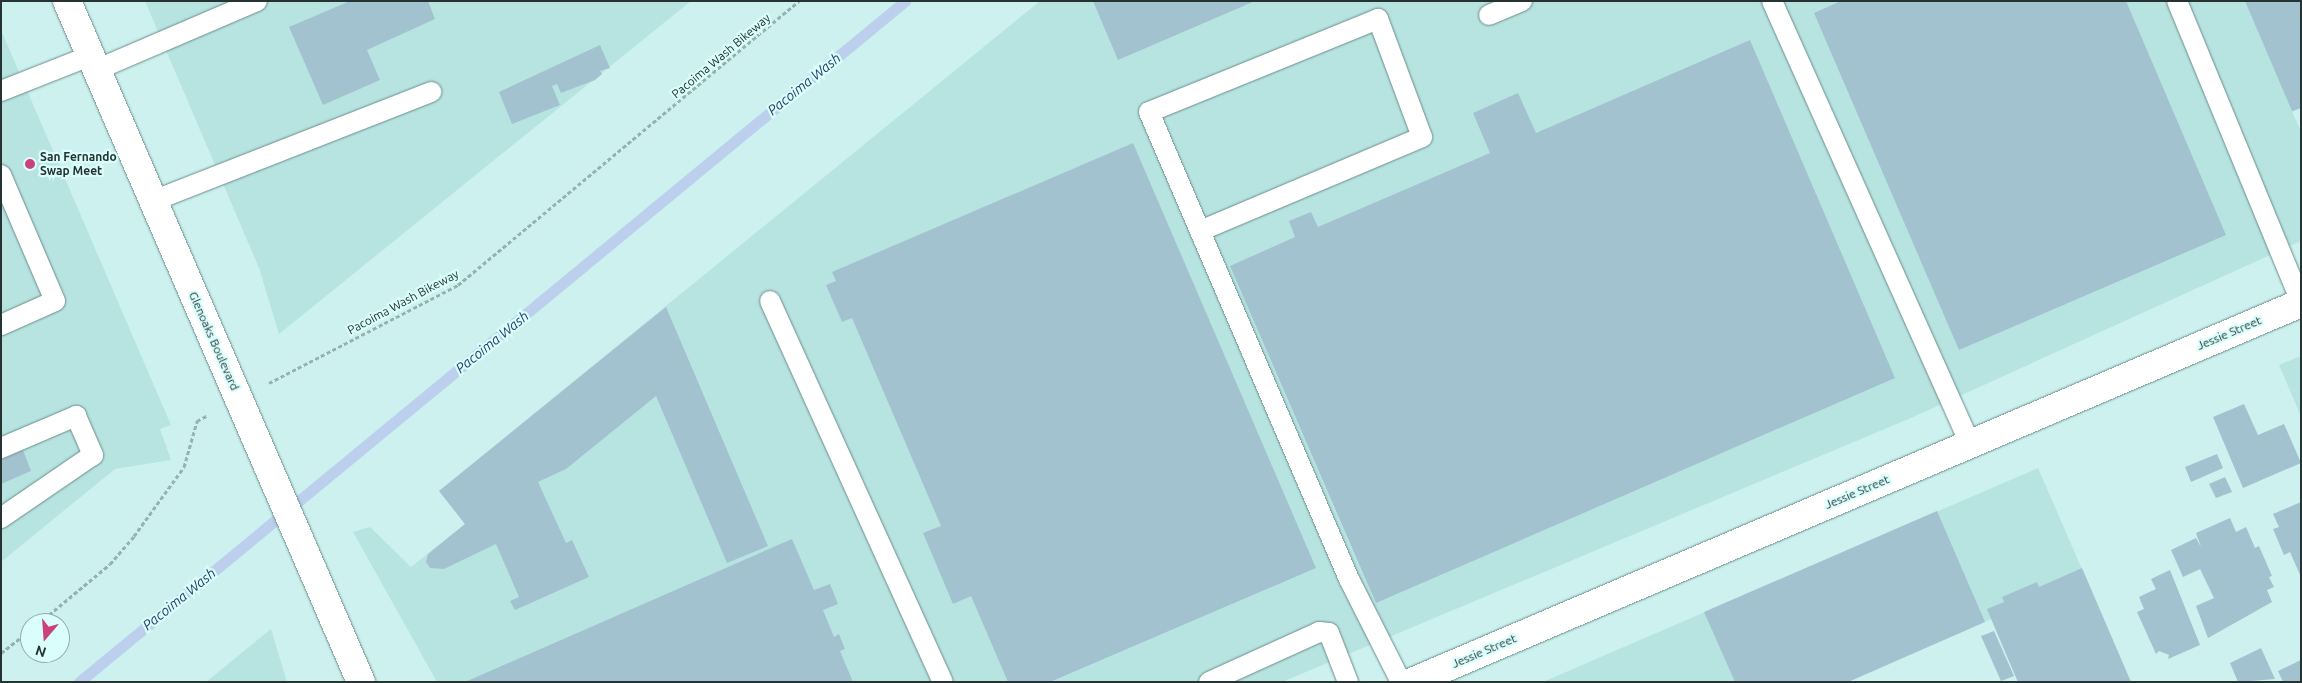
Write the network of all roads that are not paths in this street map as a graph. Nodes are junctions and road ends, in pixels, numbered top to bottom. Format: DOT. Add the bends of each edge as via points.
graph roads {
  1 [pos="67,1"];
  2 [pos="257,1"];
  3 [pos="1522,1"];
  4 [pos="1772,1"];
  5 [pos="2177,1"];
  6 [pos="1489,16"];
  7 [pos="93,63"];
  8 [pos="1,91"];
  9 [pos="431,92"];
  10 [pos="1,175"];
  11 [pos="153,201"];
  12 [pos="1200,231"];
  13 [pos="770,301"];
  14 [pos="2301,302"];
  15 [pos="1,325"];
  16 [pos="1970,444"];
  17 [pos="1,448"];
  18 [pos="1,518"];
  19 [pos="360,682"];
  20 [pos="943,682"];
  21 [pos="1209,682"];
  22 [pos="1348,682"];
  23 [pos="1400,682"];
  24 [pos="1412,682"];
  1 -- 7 [label="street, Glenoaks Boulevard"];
  2 -- 7 [label="lane"];
  3 -- 6 [label="lane"];
  4 -- 16 [label="lane"];
  5 -- 14 [label="lane"];
  7 -- 8 [label="lane"];
  7 -- 11 [label="street, Glenoaks Boulevard"];
  9 -- 11 [label="lane"];
  10 -- 15 [label="lane" via="56,301"];
  11 -- 19 [label="street, Glenoaks Boulevard"];
  12 -- 12 [label="lane" via="1149,112 1378,19 1422,137"];
  12 -- 23 [label="lane" via="1349,579"];
  13 -- 20 [label="lane"];
  14 -- 16 [label="street, Jessie Street"];
  16 -- 24 [label="street, Jessie Street"];
  17 -- 18 [label="lane" via="76,416 93,455"];
  21 -- 22 [label="lane" via="1319,632 1329,633"];
}
